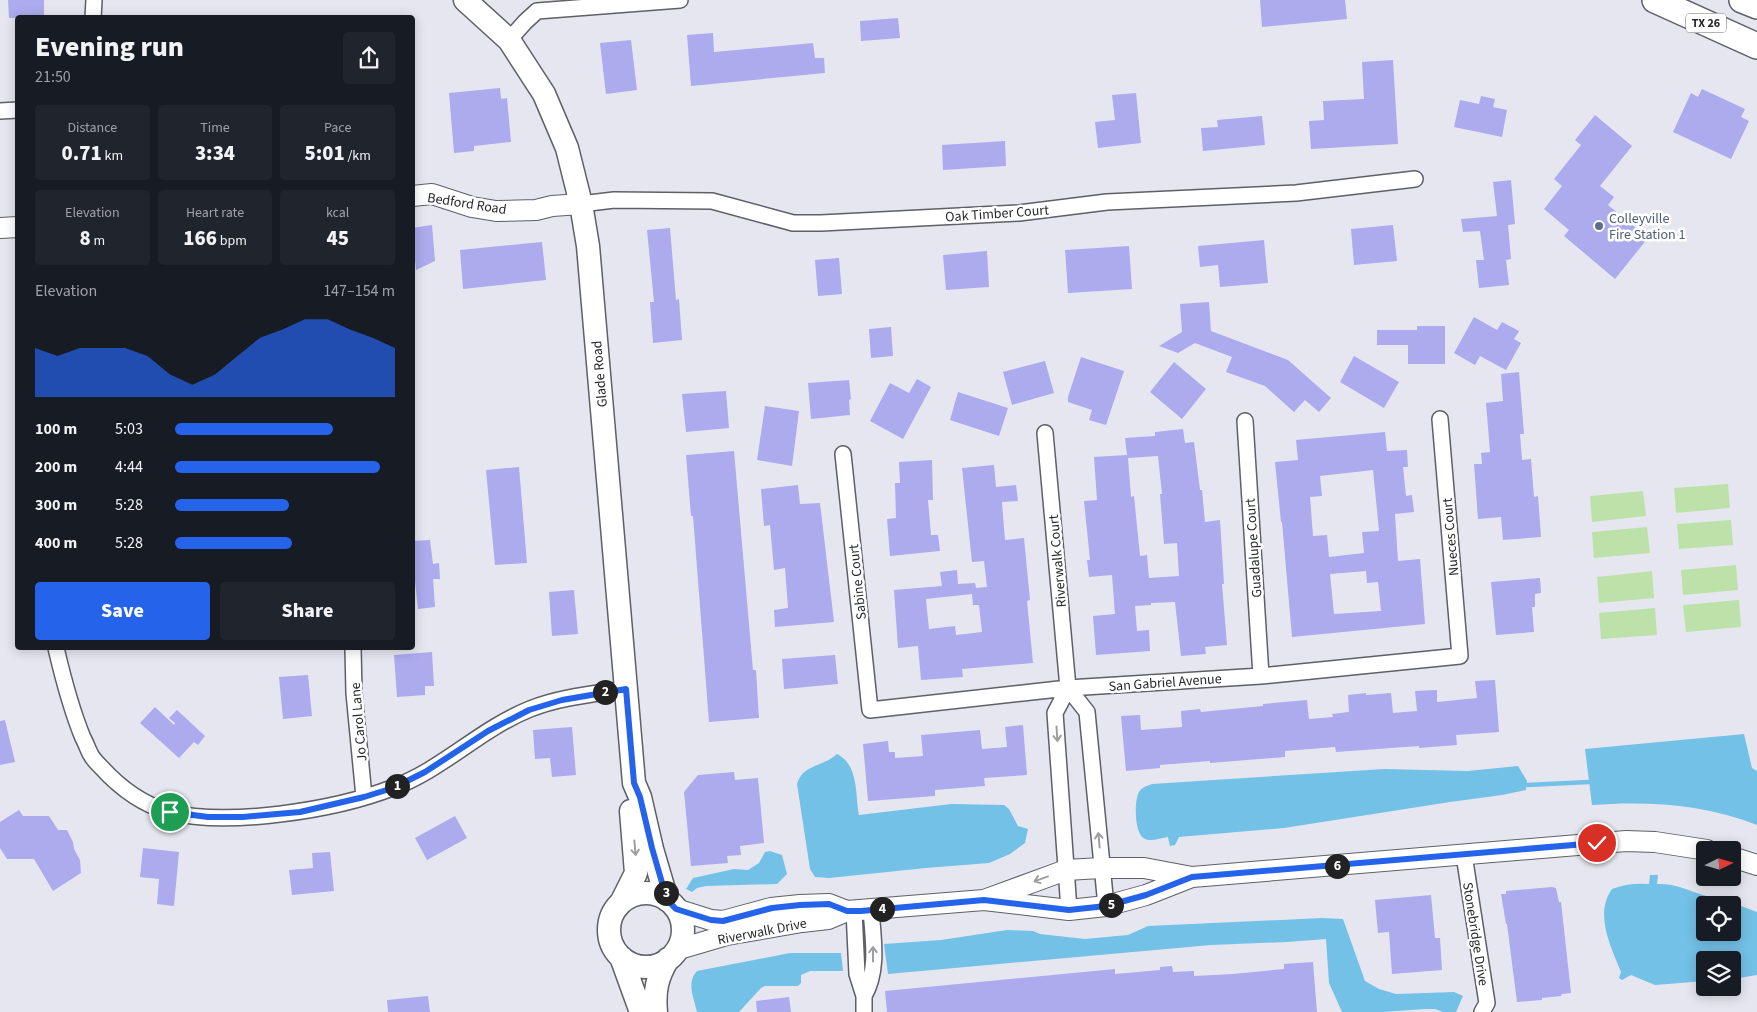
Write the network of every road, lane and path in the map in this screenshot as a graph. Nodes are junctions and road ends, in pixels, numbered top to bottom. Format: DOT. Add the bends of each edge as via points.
graph roads {
  1 [pos="94,0"];
  2 [pos="465,0"];
  3 [pos="680,0"];
  4 [pos="1655,0"];
  5 [pos="1742,0"];
  6 [pos="557,5"];
  7 [pos="1757,6"];
  8 [pos="93,15"];
  9 [pos="509,40"];
  10 [pos="1757,46"];
  11 [pos="15,110"];
  12 [pos="0,111"];
  13 [pos="1415,179"];
  14 [pos="415,196"];
  15 [pos="581,204"];
  16 [pos="15,227"];
  17 [pos="0,228"];
  18 [pos="1440,419"];
  19 [pos="1245,421"];
  20 [pos="1045,433"];
  21 [pos="844,454"];
  22 [pos="57,650"];
  23 [pos="353,650"];
  24 [pos="1460,656"];
  25 [pos="1261,676"];
  26 [pos="1068,688"];
  27 [pos="626,689"];
  28 [pos="870,710"];
  29 [pos="634,783"];
  30 [pos="364,797"];
  31 [pos="1696,848"];
  32 [pos="1464,855"];
  33 [pos="1741,860"];
  34 [pos="1757,865"];
  35 [pos="1101,868"];
  36 [pos="1066,870"];
  37 [pos="1192,877"];
  38 [pos="984,900"];
  39 [pos="622,901"];
  40 [pos="672,904"];
  41 [pos="1106,906"];
  42 [pos="1069,910"];
  43 [pos="857,911"];
  44 [pos="672,955"];
  45 [pos="621,957"];
  46 [pos="641,1012"];
  47 [pos="656,1012"];
  48 [pos="864,1012"];
  49 [pos="1482,1012"];
  1 -- 8 [label="street"];
  2 -- 9 [label="main road, Glade Road"];
  3 -- 6 [label="street"];
  4 -- 10 [label="main road, TX 26"];
  5 -- 7 [label="main road"];
  6 -- 9 [label="street" via="537,11"];
  9 -- 15 [label="main road, Glade Road" via="544,94 567,148"];
  11 -- 12 [label="street"];
  13 -- 15 [label="street, Oak Timber Court" via="1296,193 1107,202 1019,214 822,223 794,223 712,201 607,200"];
  14 -- 15 [label="street, Bedford Road" via="432,194 496,211"];
  15 -- 27 [label="main road, Glade Road" via="588,246"];
  16 -- 17 [label="street"];
  18 -- 24 [label="street, Nueces Court"];
  19 -- 25 [label="street, Guadalupe Court"];
  20 -- 26 [label="street, Riverwalk Court"];
  21 -- 28 [label="street, Sabine Court"];
  22 -- 30 [label="street" via="75,718 91,756 113,781 150,806 199,816 243,817 300,812"];
  23 -- 30 [label="street, Jo Carol Lane"];
  24 -- 25 [label="street, San Gabriel Avenue"];
  25 -- 26 [label="street, San Gabriel Avenue"];
  26 -- 28 [label="street, San Gabriel Avenue"];
  35 -- 26 [label="street, one-way" via="1087,712"];
  26 -- 36 [label="street, one-way" via="1055,713"];
  27 -- 29 [label="main road, Glade Road"];
  27 -- 30 [label="street" via="562,700 529,710 488,731 425,772 393,788"];
  29 -- 39 [label="main road, Glade Road, one-way" via="630,797 636,872"];
  29 -- 40 [label="main road, Glade Road"];
  31 -- 32 [label="street, Riverwalk Drive" via="1626,841"];
  32 -- 37 [label="street, Riverwalk Drive"];
  32 -- 49 [label="street, Stonebridge Drive" via="1487,1003"];
  33 -- 34 [label="street"];
  35 -- 36 [label="street, Riverwalk Drive"];
  35 -- 37 [label="street, Riverwalk Drive" via="1144,868"];
  35 -- 41 [label="street"];
  36 -- 38 [label="street, Riverwalk Drive, one-way"];
  36 -- 42 [label="street"];
  37 -- 41 [label="street, Riverwalk Drive"];
  38 -- 42 [label="street, Riverwalk Drive"];
  38 -- 43 [label="street, Riverwalk Drive"];
  39 -- 40 [label="main road" via="639,893 651,893"];
  39 -- 45 [label="main road, Glade Road" via="611,916 608,929 610,942"];
  40 -- 43 [label="street, Riverwalk Drive" via="711,920 723,921 772,908 800,905 829,904"];
  40 -- 44 [label="main road, Glade Road" via="682,924 682,935"];
  41 -- 42 [label="street, Riverwalk Drive"];
  43 -- 44 [label="street, Riverwalk Drive" via="828,919 727,935"];
  43 -- 48 [label="street" via="857,974 864,996"];
  44 -- 45 [label="main road" via="652,967 639,966"];
  44 -- 47 [label="main road, Glade Road" via="659,974"];
  45 -- 46 [label="main road, Glade Road"];
}
